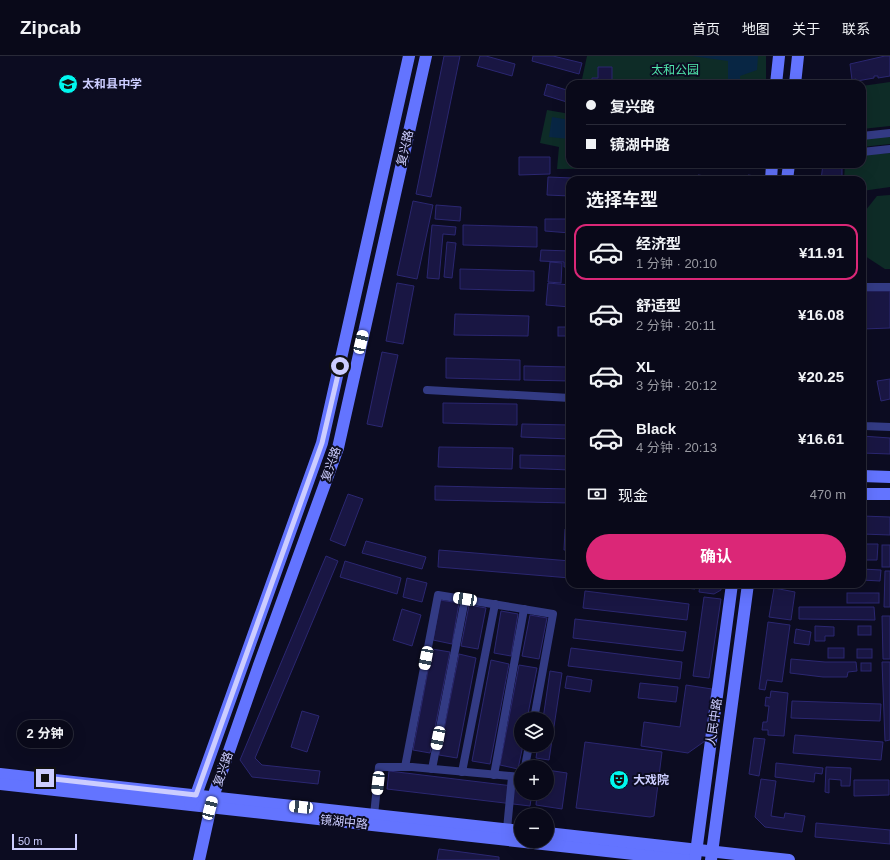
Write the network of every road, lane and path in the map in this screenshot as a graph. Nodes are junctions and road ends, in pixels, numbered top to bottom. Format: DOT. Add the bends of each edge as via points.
graph roads {
  1 [pos="409,56"];
  2 [pos="426,56"];
  3 [pos="779,56"];
  4 [pos="798,56"];
  5 [pos="776,80"];
  6 [pos="795,80"];
  7 [pos="890,133"];
  8 [pos="866,136"];
  9 [pos="890,149"];
  10 [pos="866,152"];
  11 [pos="866,287"];
  12 [pos="890,287"];
  13 [pos="427,390"];
  14 [pos="566,398"];
  15 [pos="866,426"];
  16 [pos="890,427"];
  17 [pos="866,476"];
  18 [pos="890,477"];
  19 [pos="866,494"];
  20 [pos="890,494"];
  21 [pos="731,588"];
  22 [pos="747,588"];
  23 [pos="465,599"];
  24 [pos="495,604"];
  25 [pos="524,609"];
  26 [pos="535,712"];
  27 [pos="405,767"];
  28 [pos="432,769"];
  29 [pos="462,772"];
  30 [pos="0,774"];
  31 [pos="494,775"];
  32 [pos="512,777"];
  33 [pos="0,784"];
  34 [pos="193,800"];
  35 [pos="212,802"];
  36 [pos="374,815"];
  37 [pos="507,829"];
  38 [pos="514,830"];
  39 [pos="554,834"];
  40 [pos="696,855"];
  41 [pos="712,856"];
  42 [pos="199,860"];
  43 [pos="688,860"];
  44 [pos="789,860"];
  1 -- 34 [label="main road, 复兴路" via="322,443"];
  2 -- 35 [label="main road, 复兴路" via="338,448"];
  3 -- 5 [label="main road"];
  4 -- 6 [label="main road"];
  7 -- 8 [label="street"];
  9 -- 10 [label="street"];
  11 -- 12 [label="street"];
  13 -- 14 [label="street"];
  15 -- 16 [label="street"];
  17 -- 18 [label="main road"];
  19 -- 20 [label="main road"];
  21 -- 40 [label="main road, 人民中路"];
  22 -- 41 [label="main road, 人民中路"];
  23 -- 24 [label="street"];
  23 -- 27 [label="street" via="438,595"];
  23 -- 28 [label="street"];
  24 -- 25 [label="street"];
  24 -- 29 [label="street"];
  25 -- 26 [label="street" via="553,614"];
  25 -- 31 [label="street"];
  27 -- 28 [label="street"];
  27 -- 36 [label="street" via="379,767"];
  28 -- 29 [label="street"];
  29 -- 31 [label="street"];
  30 -- 34 [label="main road, 镜湖中路"];
  31 -- 32 [label="street"];
  32 -- 37 [label="street"];
  33 -- 34 [label="main road, 镜湖中路"];
  34 -- 35 [label="main road, 镜湖中路"];
  35 -- 36 [label="main road, 镜湖中路"];
  35 -- 42 [label="main road, 复兴路"];
  35 -- 43 [label="main road, 镜湖中路"];
  36 -- 37 [label="main road, 镜湖中路"];
  37 -- 38 [label="main road, 镜湖中路"];
  39 -- 40 [label="main road"];
  40 -- 41 [label="main road"];
  41 -- 44 [label="main road"];
}
